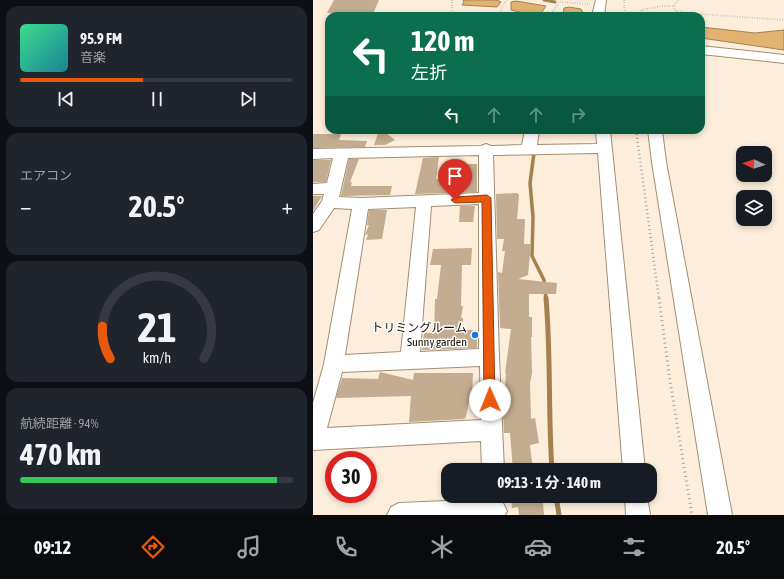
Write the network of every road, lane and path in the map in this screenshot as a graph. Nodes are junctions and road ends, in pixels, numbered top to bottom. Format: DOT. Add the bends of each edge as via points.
graph roads {
  1 [pos="452,0"];
  2 [pos="506,0"];
  3 [pos="624,0"];
  4 [pos="678,0"];
  5 [pos="560,1"];
  6 [pos="600,2"];
  7 [pos="674,6"];
  8 [pos="452,12"];
  9 [pos="500,12"];
  10 [pos="553,12"];
  11 [pos="599,12"];
  12 [pos="625,12"];
  13 [pos="641,12"];
  14 [pos="681,12"];
  15 [pos="705,14"];
  16 [pos="784,20"];
  17 [pos="705,50"];
  18 [pos="784,60"];
  19 [pos="531,134"];
  20 [pos="603,134"];
  21 [pos="637,134"];
  22 [pos="656,134"];
  23 [pos="529,148"];
  24 [pos="605,148"];
  25 [pos="486,149"];
  26 [pos="342,153"];
  27 [pos="313,154"];
  28 [pos="313,189"];
  29 [pos="332,195"];
  30 [pos="487,198"];
  31 [pos="424,201"];
  32 [pos="361,204"];
  33 [pos="313,226"];
  34 [pos="489,357"];
  35 [pos="410,361"];
  36 [pos="334,364"];
  37 [pos="318,401"];
  38 [pos="491,430"];
  39 [pos="313,440"];
  40 [pos="493,463"];
  41 [pos="633,463"];
  42 [pos="637,503"];
  43 [pos="495,507"];
  44 [pos="399,515"];
  45 [pos="638,515"];
  46 [pos="692,515"];
  47 [pos="720,515"];
  1 -- 8 [label="path"];
  2 -- 9 [label="path"];
  3 -- 12 [label="path"];
  4 -- 7 [label="path"];
  5 -- 6 [label="path"];
  5 -- 10 [label="path"];
  6 -- 11 [label="street"];
  7 -- 13 [label="path" via="662,6 641,10"];
  7 -- 14 [label="path" via="674,10"];
  15 -- 16 [label="path"];
  17 -- 18 [label="street"];
  19 -- 23 [label="street"];
  20 -- 24 [label="street"];
  21 -- 46 [label="path" via="670,381"];
  22 -- 47 [label="street"];
  23 -- 24 [label="street"];
  23 -- 25 [label="street"];
  24 -- 41 [label="street"];
  25 -- 26 [label="street"];
  25 -- 30 [label="street"];
  26 -- 27 [label="street"];
  26 -- 29 [label="street"];
  28 -- 29 [label="street"];
  29 -- 32 [label="street"];
  29 -- 33 [label="street"];
  30 -- 31 [label="street"];
  30 -- 34 [label="street"];
  31 -- 32 [label="street"];
  31 -- 35 [label="street"];
  32 -- 36 [label="street"];
  34 -- 35 [label="street"];
  34 -- 38 [label="street"];
  35 -- 36 [label="street"];
  36 -- 37 [label="street"];
  37 -- 39 [label="street"];
  38 -- 39 [label="street"];
  38 -- 40 [label="street"];
  42 -- 45 [label="street"];
  43 -- 44 [label="street"];
}
